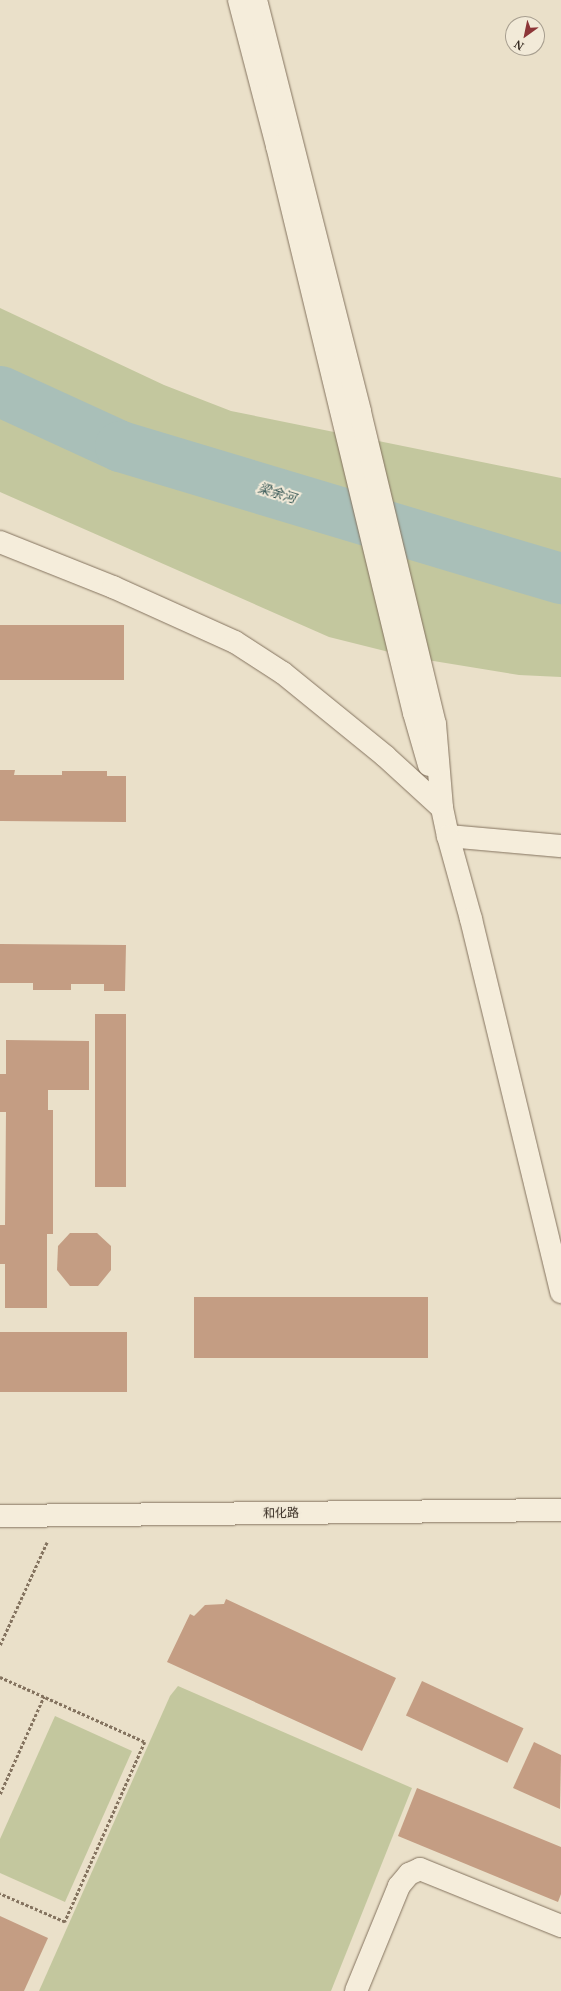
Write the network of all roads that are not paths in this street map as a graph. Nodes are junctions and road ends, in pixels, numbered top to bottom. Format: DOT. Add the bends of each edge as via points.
graph roads {
  1 [pos="238,0"];
  2 [pos="256,0"];
  3 [pos="360,445"];
  4 [pos="0,542"];
  5 [pos="442,808"];
  6 [pos="448,836"];
  7 [pos="561,846"];
  8 [pos="561,1292"];
  9 [pos="561,1510"];
  10 [pos="0,1516"];
  11 [pos="561,1926"];
  12 [pos="356,1991"];
  1 -- 3 [label="main road"];
  2 -- 3 [label="main road"];
  3 -- 5 [label="main road" via="423,714"];
  4 -- 5 [label="main road" via="114,587 235,642 283,673 385,756"];
  5 -- 6 [label="main road"];
  6 -- 7 [label="main road"];
  6 -- 8 [label="main road" via="471,919"];
  9 -- 10 [label="main road, 和化路"];
  11 -- 12 [label="main road" via="420,1869 409,1874 399,1886"];
}
